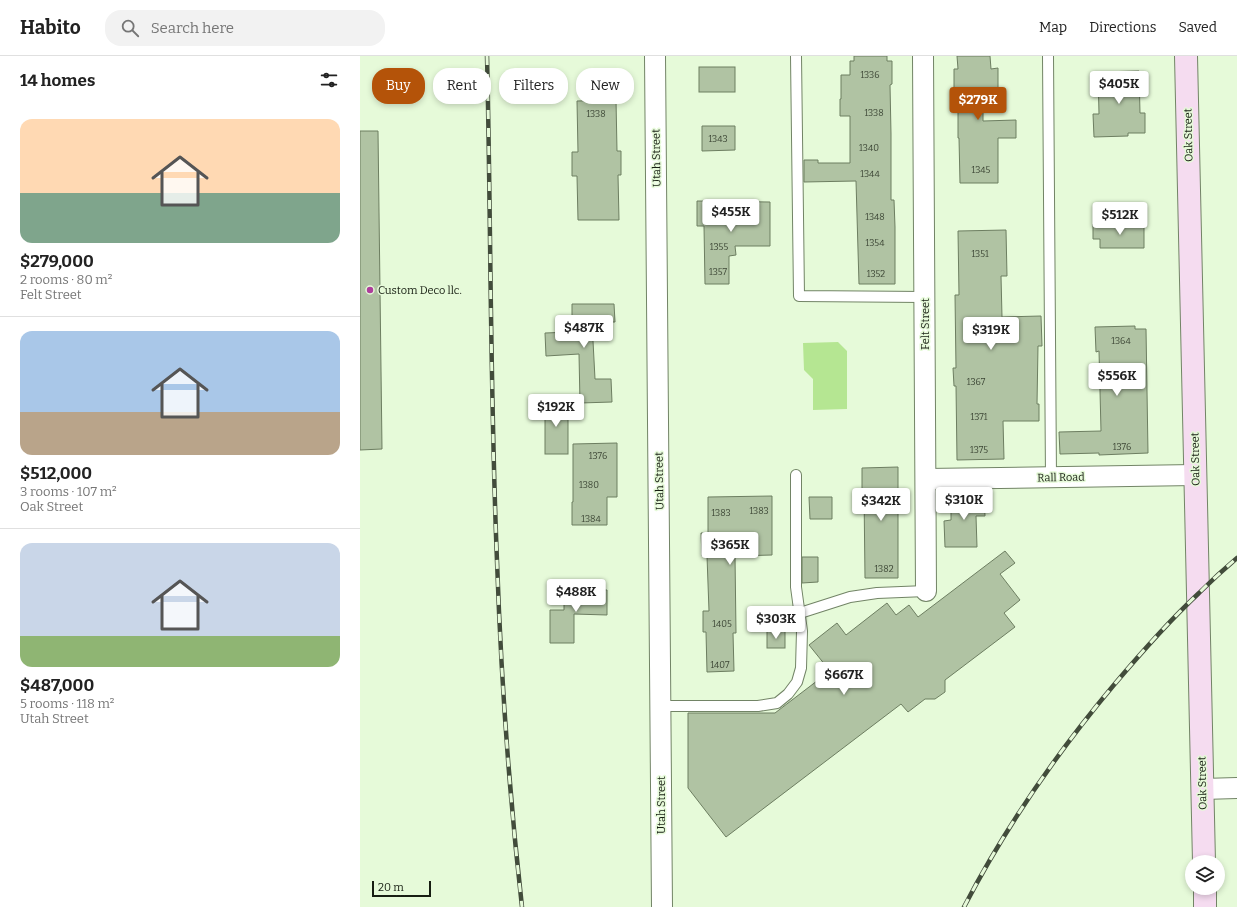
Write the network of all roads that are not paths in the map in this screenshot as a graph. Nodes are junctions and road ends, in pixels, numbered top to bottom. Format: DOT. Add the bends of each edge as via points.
graph roads {
  1 [pos="655,56"];
  2 [pos="796,56"];
  3 [pos="923,56"];
  4 [pos="1048,56"];
  5 [pos="1186,56"];
  6 [pos="924,297"];
  7 [pos="796,475"];
  8 [pos="1196,475"];
  9 [pos="1051,477"];
  10 [pos="926,479"];
  11 [pos="926,591"];
  12 [pos="800,614"];
  13 [pos="661,706"];
  14 [pos="1237,788"];
  15 [pos="1203,789"];
  16 [pos="1204,855"];
  17 [pos="1205,895"];
  18 [pos="662,907"];
  19 [pos="1205,907"];
  1 -- 13 [label="street, Utah Street"];
  2 -- 6 [label="lane" via="799,296"];
  3 -- 6 [label="street, Felt Street"];
  4 -- 9 [label="lane"];
  5 -- 8 [label="street, Oak Street"];
  6 -- 10 [label="street, Felt Street"];
  7 -- 12 [label="lane" via="796,587"];
  8 -- 9 [label="street, Rall Road"];
  8 -- 15 [label="street, Oak Street"];
  9 -- 10 [label="street, Rall Road"];
  10 -- 11 [label="street, Felt Street"];
  11 -- 12 [label="lane" via="850,597"];
  12 -- 13 [label="lane" via="801,668 797,682 777,703 758,706"];
  13 -- 18 [label="street, Utah Street"];
  14 -- 15 [label="street"];
  15 -- 16 [label="street, Oak Street"];
  17 -- 19 [label="street"];
}
